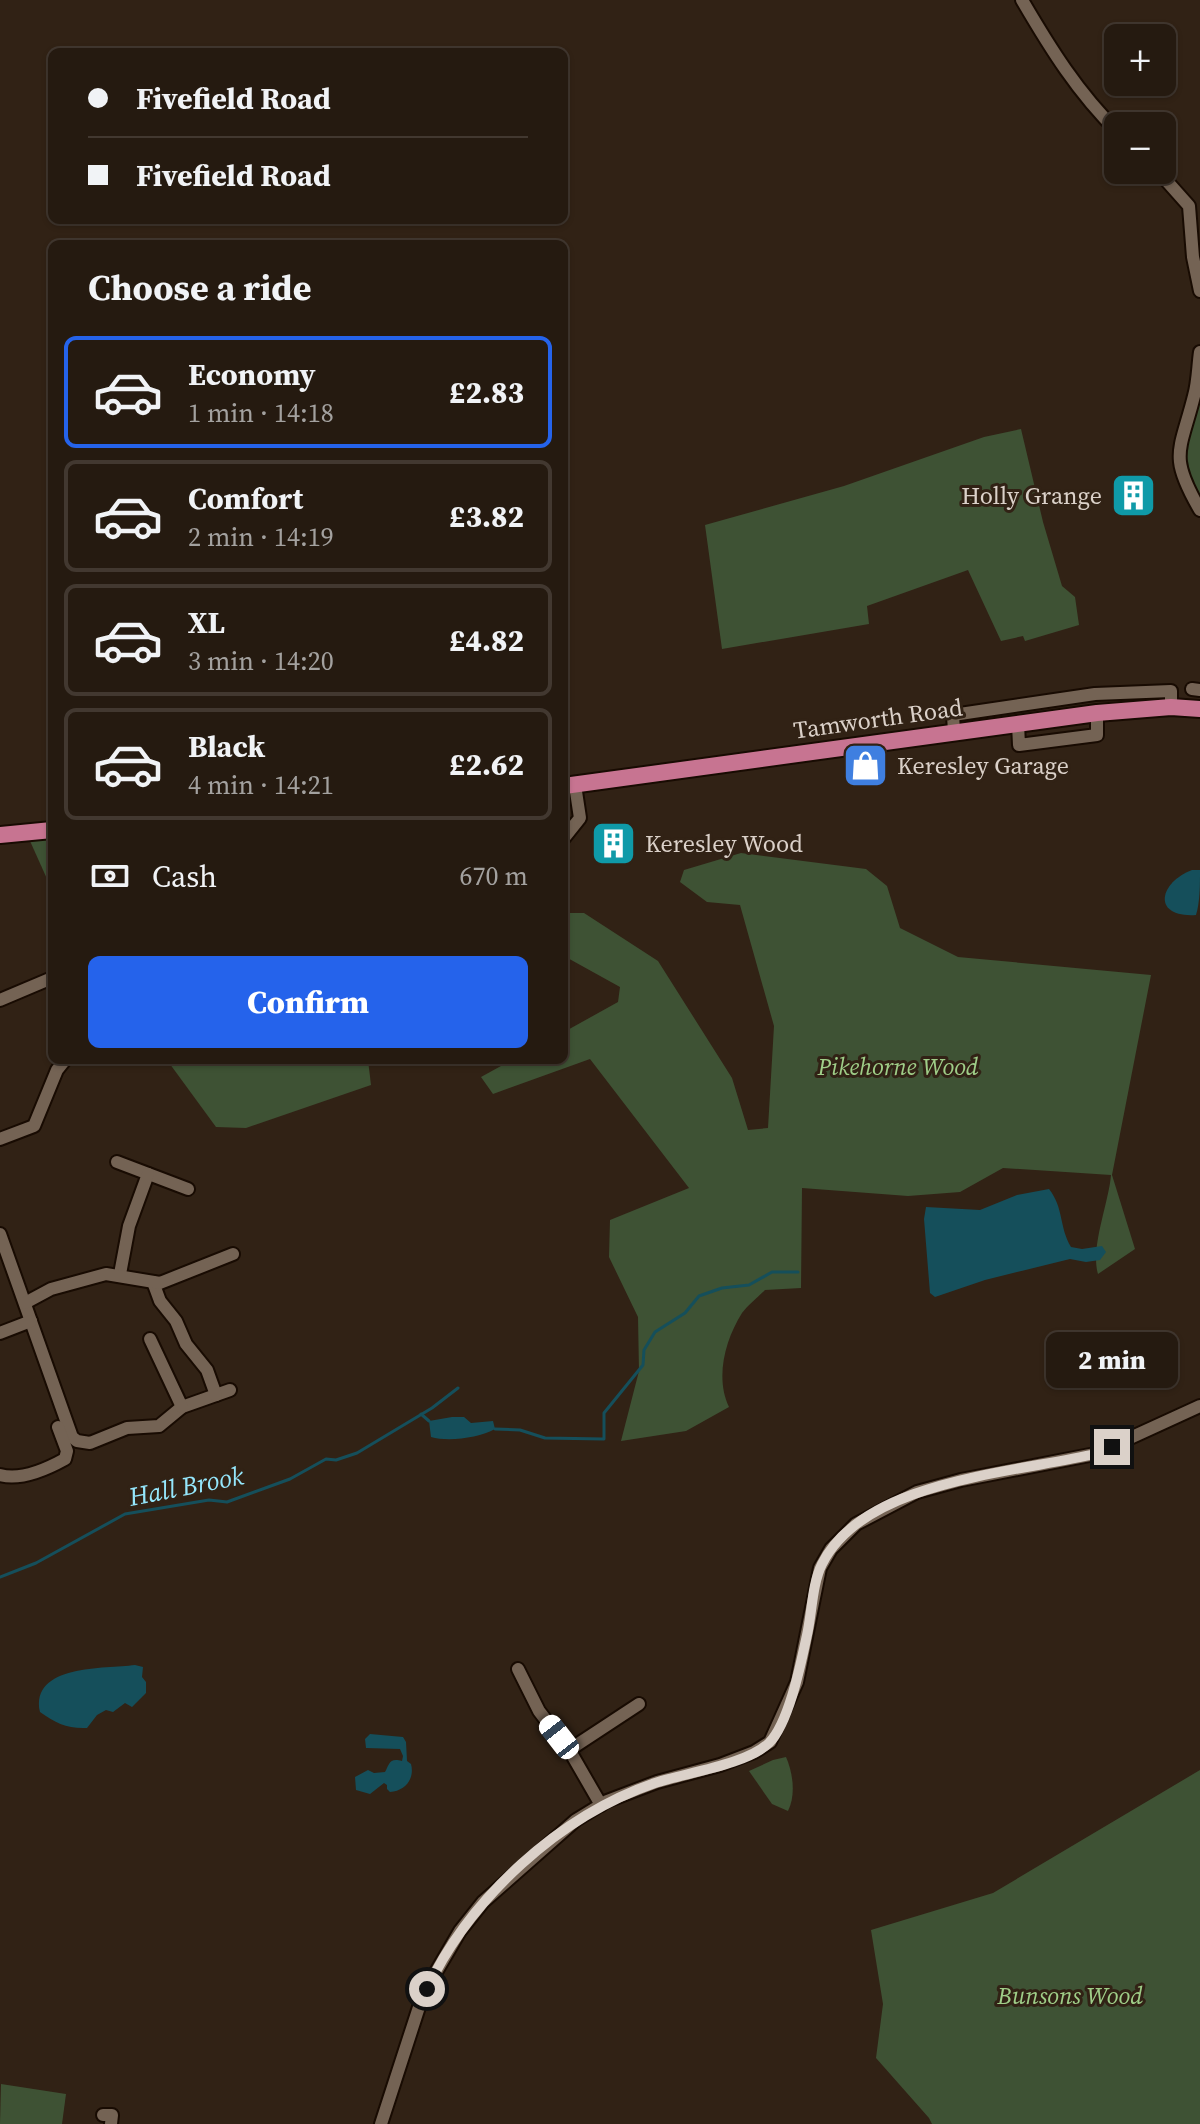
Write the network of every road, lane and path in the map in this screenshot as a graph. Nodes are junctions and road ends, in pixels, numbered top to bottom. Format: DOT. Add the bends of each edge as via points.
graph roads {
  1 [pos="1022,0"];
  2 [pos="1104,115"];
  3 [pos="1169,184"];
  4 [pos="1200,291"];
  5 [pos="1200,352"];
  6 [pos="1200,510"];
  7 [pos="1198,698"];
  8 [pos="1171,707"];
  9 [pos="954,732"];
  10 [pos="569,785"];
  11 [pos="48,830"];
  12 [pos="568,833"];
  13 [pos="0,835"];
  14 [pos="48,980"];
  15 [pos="0,1000"];
  16 [pos="62,1064"];
  17 [pos="0,1139"];
  18 [pos="117,1162"];
  19 [pos="148,1174"];
  20 [pos="188,1189"];
  21 [pos="0,1234"];
  22 [pos="233,1254"];
  23 [pos="120,1274"];
  24 [pos="153,1282"];
  25 [pos="25,1303"];
  26 [pos="31,1321"];
  27 [pos="0,1333"];
  28 [pos="150,1339"];
  29 [pos="230,1390"];
  30 [pos="216,1395"];
  31 [pos="1200,1406"];
  32 [pos="182,1407"];
  33 [pos="58,1427"];
  34 [pos="0,1475"];
  35 [pos="518,1669"];
  36 [pos="639,1704"];
  37 [pos="569,1750"];
  38 [pos="601,1805"];
  39 [pos="381,2124"];
  1 -- 2 [label="street" via="1061,64"];
  3 -- 4 [label="street" via="1189,206"];
  5 -- 6 [label="street" via="1195,395 1180,441 1182,478"];
  7 -- 8 [label="main road, Tamworth Road"];
  8 -- 9 [label="main road, Tamworth Road"];
  8 -- 9 [label="street" via="1171,691 1095,694 953,715"];
  9 -- 10 [label="main road, Tamworth Road"];
  10 -- 12 [label="street" via="580,818"];
  11 -- 13 [label="main road"];
  14 -- 15 [label="street"];
  16 -- 17 [label="street" via="34,1126"];
  18 -- 19 [label="street"];
  19 -- 20 [label="street"];
  19 -- 23 [label="street" via="129,1226"];
  21 -- 25 [label="street"];
  22 -- 24 [label="street"];
  23 -- 24 [label="street"];
  23 -- 25 [label="street" via="76,1281"];
  24 -- 30 [label="street" via="186,1344 207,1370"];
  25 -- 26 [label="street"];
  26 -- 27 [label="street"];
  26 -- 32 [label="street" via="77,1441 90,1443 127,1428 159,1426"];
  28 -- 32 [label="street"];
  29 -- 30 [label="street"];
  30 -- 32 [label="street"];
  31 -- 38 [label="street" via="1095,1454 917,1492 856,1524 820,1568 797,1682 770,1742 720,1765"];
  33 -- 34 [label="street" via="65,1459 24,1476"];
  35 -- 37 [label="street" via="539,1711"];
  36 -- 37 [label="street"];
  37 -- 38 [label="street"];
  38 -- 39 [label="street" via="519,1868 460,1931 419,2007"];
}
